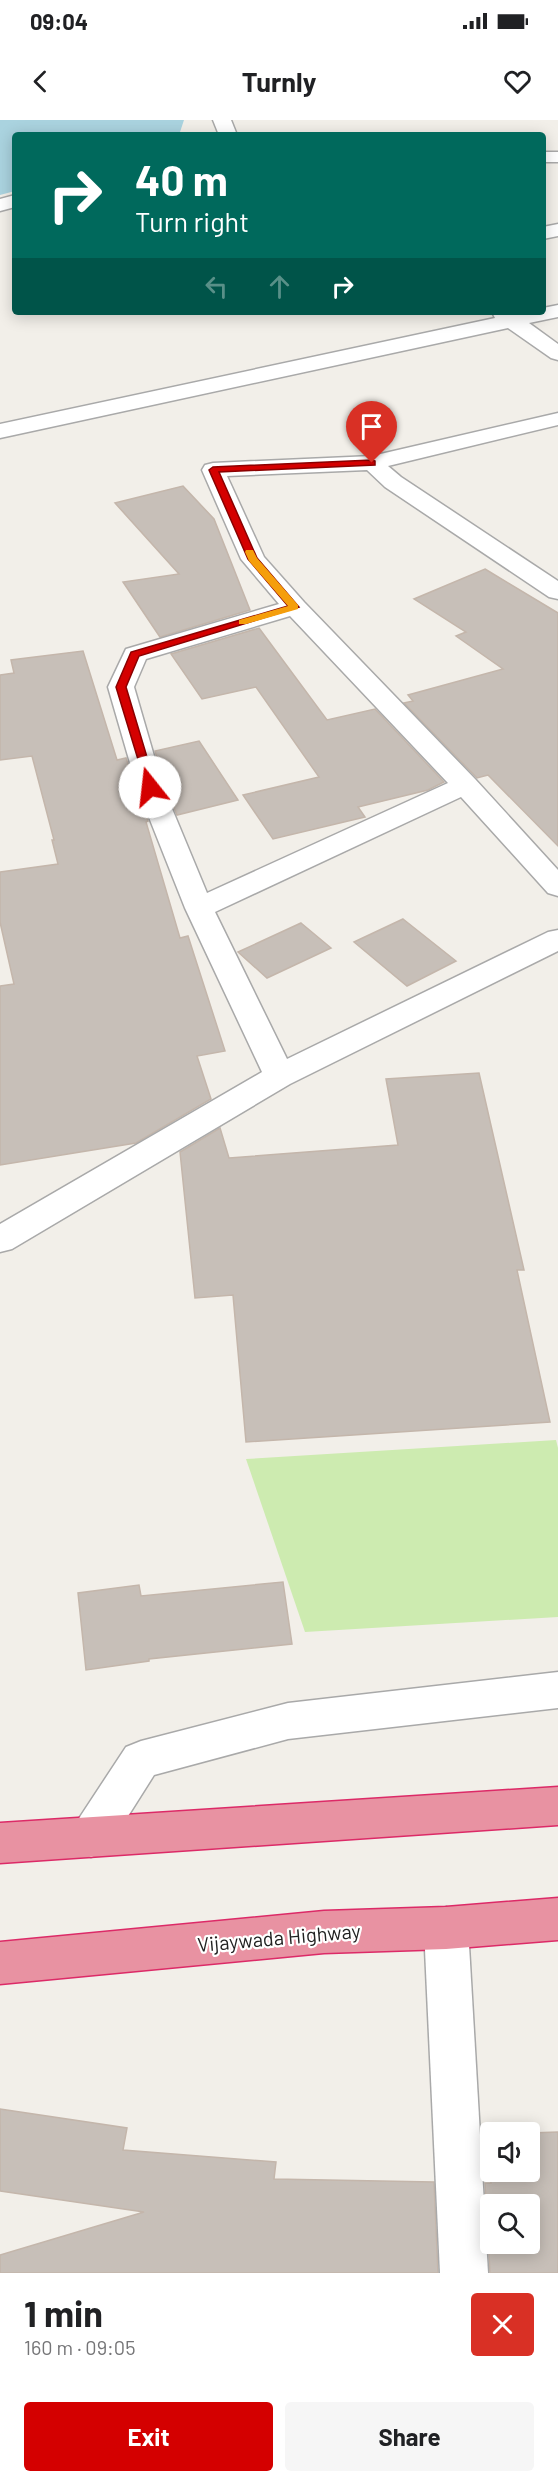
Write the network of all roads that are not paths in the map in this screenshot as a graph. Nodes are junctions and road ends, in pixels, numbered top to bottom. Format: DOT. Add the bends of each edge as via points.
graph roads {
  1 [pos="506,316"];
  2 [pos="558,354"];
  3 [pos="558,419"];
  4 [pos="0,430"];
  5 [pos="372,463"];
  6 [pos="558,592"];
  7 [pos="294,607"];
  8 [pos="465,785"];
  9 [pos="558,887"];
  10 [pos="199,908"];
  11 [pos="558,939"];
  12 [pos="279,1076"];
  13 [pos="0,1240"];
  14 [pos="558,1690"];
  15 [pos="558,1806"];
  16 [pos="91,1837"];
  17 [pos="0,1843"];
  18 [pos="558,1919"];
  19 [pos="446,1928"];
  20 [pos="0,1963"];
  21 [pos="464,2273"];
  1 -- 2 [label="street"];
  1 -- 4 [label="street"];
  3 -- 5 [label="street"];
  5 -- 6 [label="street" via="393,482"];
  5 -- 7 [label="street" via="213,470 253,559"];
  7 -- 8 [label="street"];
  7 -- 10 [label="street" via="135,654 121,687 150,787"];
  8 -- 9 [label="street"];
  8 -- 10 [label="street"];
  10 -- 12 [label="street"];
  11 -- 12 [label="street"];
  12 -- 13 [label="street"];
  14 -- 16 [label="street" via="288,1721 141,1760"];
  15 -- 16 [label="highway"];
  16 -- 17 [label="highway"];
  18 -- 19 [label="highway, Vijaywada Highway"];
  19 -- 20 [label="highway, Vijaywada Highway" via="324,1932"];
  19 -- 21 [label="street"];
}
